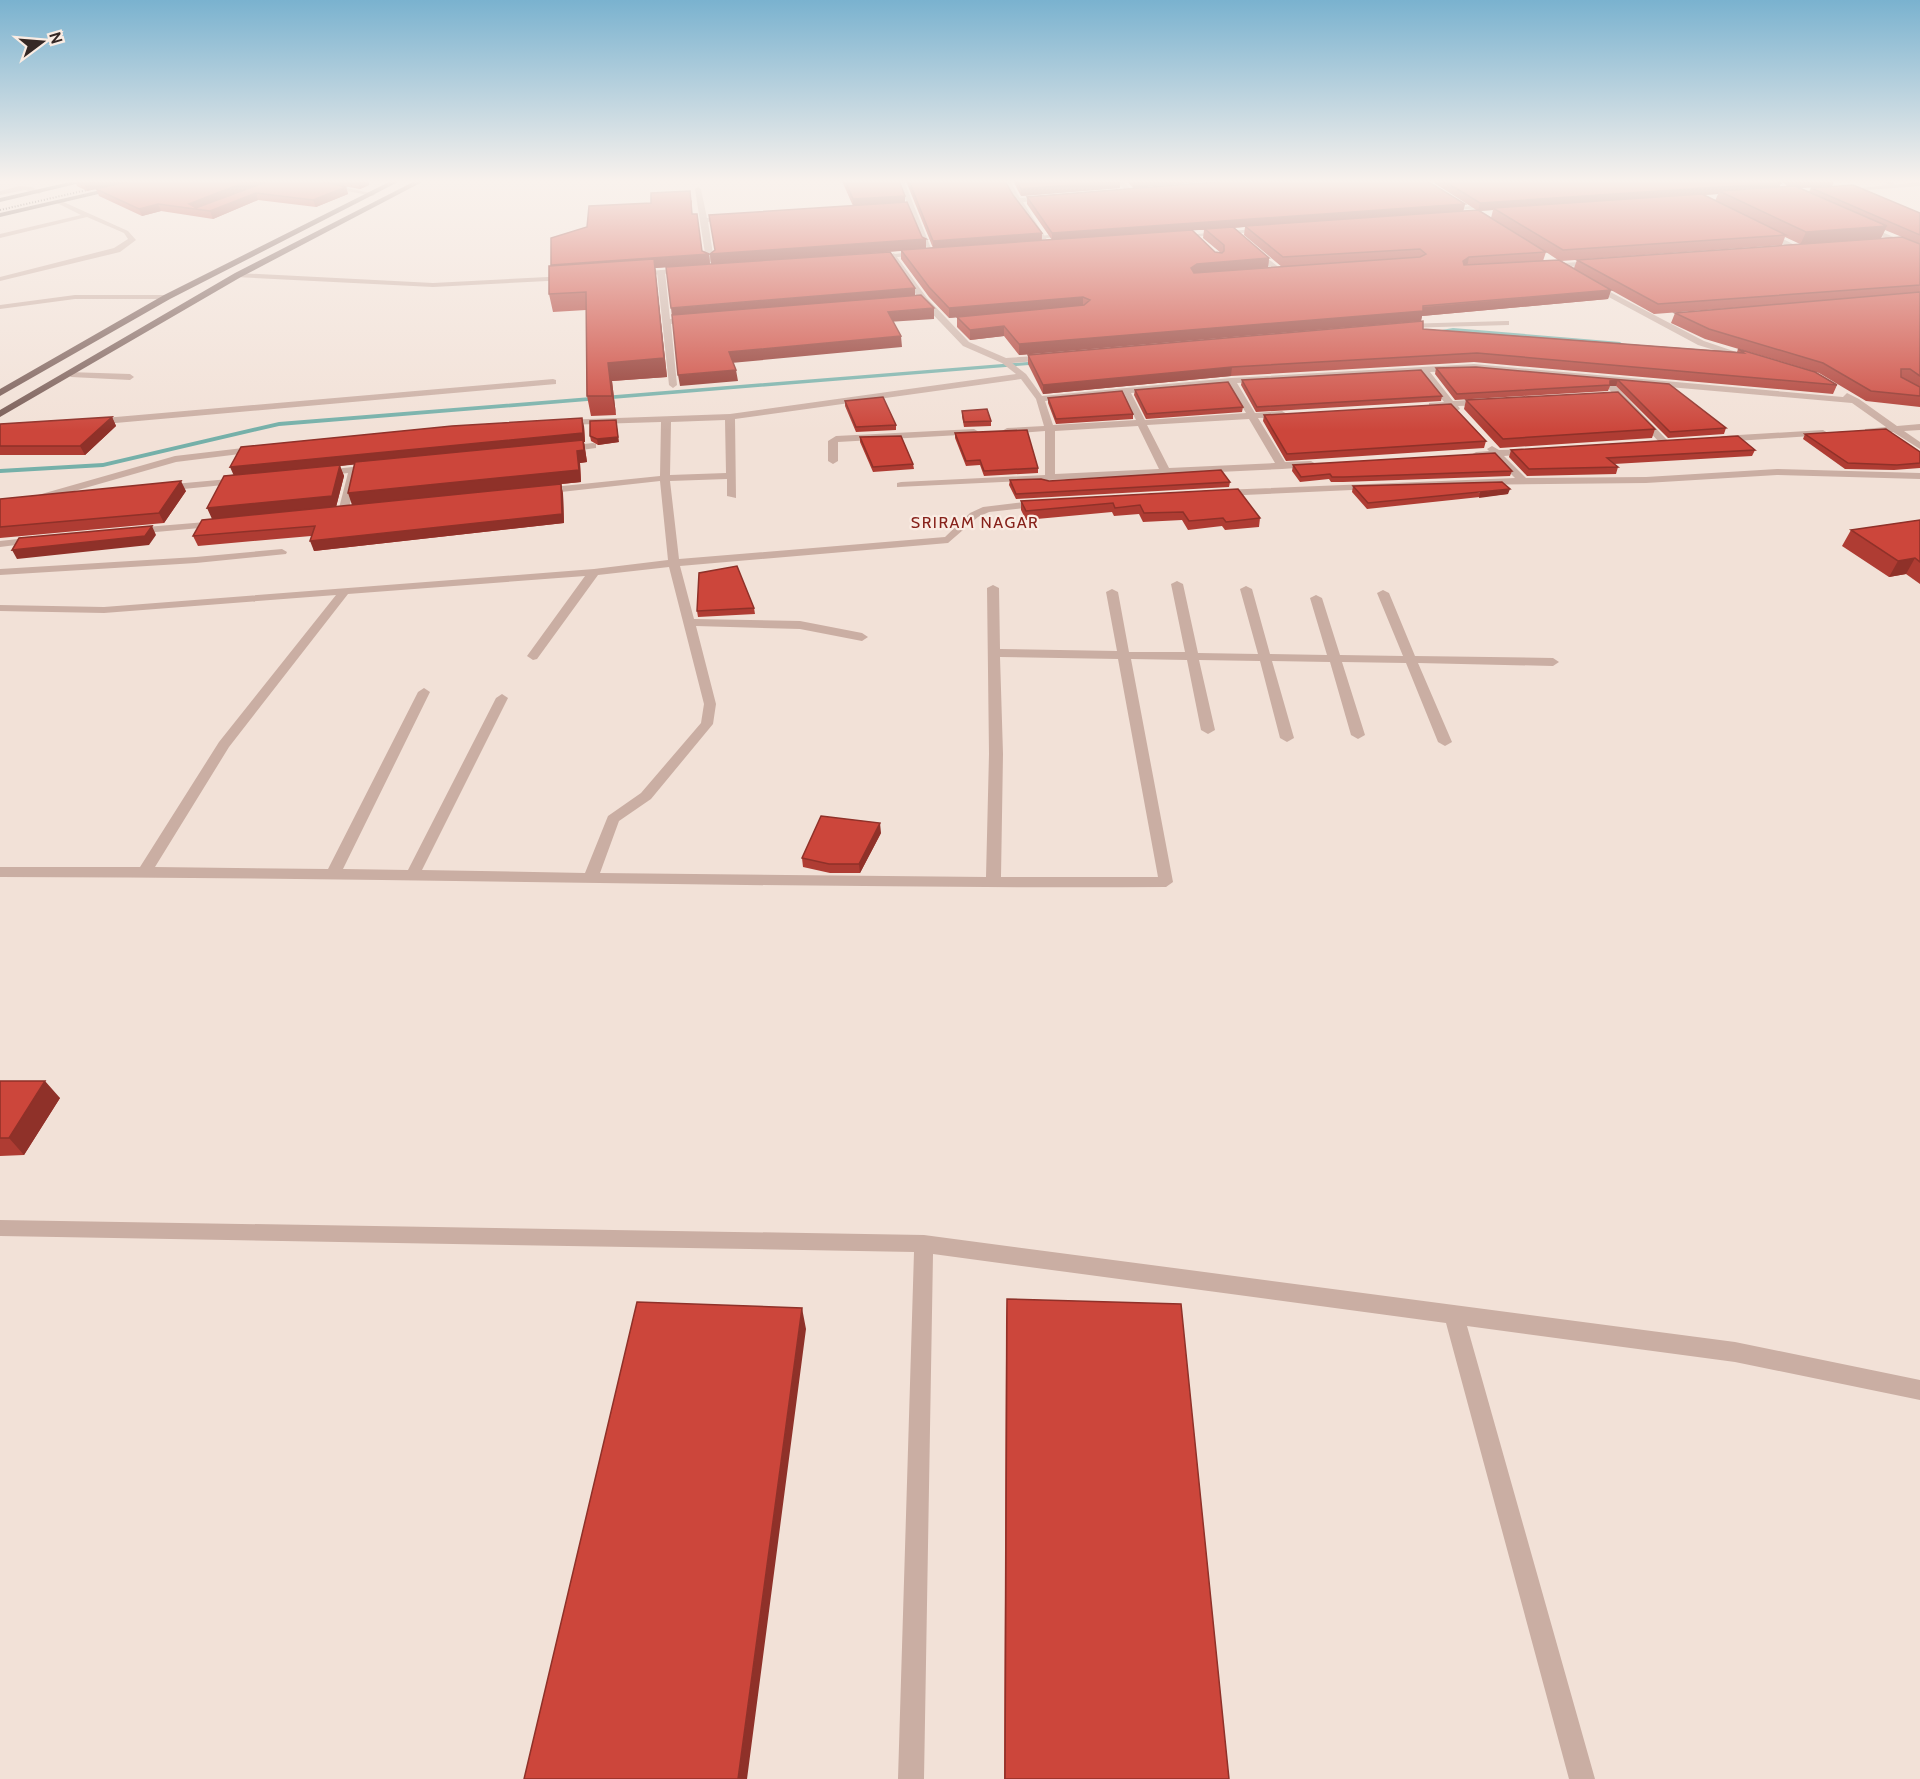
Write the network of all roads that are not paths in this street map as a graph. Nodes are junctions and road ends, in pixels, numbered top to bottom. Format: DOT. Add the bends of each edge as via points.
graph roads {
  1 [pos="60,264"];
  2 [pos="233,264"];
  3 [pos="260,264"];
  4 [pos="673,264"];
  5 [pos="700,264"];
  6 [pos="900,264"];
  7 [pos="1270,264"];
  8 [pos="1573,264"];
  9 [pos="1558,265"];
  10 [pos="256,266"];
  11 [pos="1535,267"];
  12 [pos="277,268"];
  13 [pos="719,268"];
  14 [pos="298,269"];
  15 [pos="707,269"];
  16 [pos="570,270"];
  17 [pos="1302,270"];
  18 [pos="660,272"];
  19 [pos="1267,272"];
  20 [pos="1279,272"];
  21 [pos="397,274"];
  22 [pos="238,275"];
  23 [pos="442,276"];
  24 [pos="1577,276"];
  25 [pos="577,278"];
  26 [pos="0,279"];
  27 [pos="1587,281"];
  28 [pos="167,297"];
  29 [pos="924,300"];
  30 [pos="913,301"];
  31 [pos="0,307"];
  32 [pos="1675,317"];
  33 [pos="701,319"];
  34 [pos="1653,319"];
  35 [pos="666,322"];
  36 [pos="957,322"];
  37 [pos="945,323"];
  38 [pos="1506,323"];
  39 [pos="1394,326"];
  40 [pos="1052,357"];
  41 [pos="1760,361"];
  42 [pos="1006,362"];
  43 [pos="1423,369"];
  44 [pos="71,374"];
  45 [pos="1023,376"];
  46 [pos="130,377"];
  47 [pos="1602,377"];
  48 [pos="1231,381"];
  49 [pos="553,382"];
  50 [pos="673,386"];
  51 [pos="1836,389"];
  52 [pos="1126,391"];
  53 [pos="0,393"];
  54 [pos="1617,395"];
  55 [pos="1606,396"];
  56 [pos="1040,399"];
  57 [pos="1501,401"];
  58 [pos="1856,401"];
  59 [pos="1451,404"];
  60 [pos="1427,406"];
  61 [pos="1298,413"];
  62 [pos="0,414"];
  63 [pos="1252,416"];
  64 [pos="730,417"];
  65 [pos="666,420"];
  66 [pos="1466,421"];
  67 [pos="86,422"];
  68 [pos="553,422"];
  69 [pos="1141,422"];
  70 [pos="1920,427"];
  71 [pos="1050,429"];
  72 [pos="1894,429"];
  73 [pos="1861,431"];
  74 [pos="980,432"];
  75 [pos="992,432"];
  76 [pos="1839,432"];
  77 [pos="1707,440"];
  78 [pos="1653,444"];
  79 [pos="592,446"];
  80 [pos="1920,446"];
  81 [pos="267,448"];
  82 [pos="1492,449"];
  83 [pos="558,450"];
  84 [pos="1539,451"];
  85 [pos="1460,456"];
  86 [pos="833,461"];
  87 [pos="1317,464"];
  88 [pos="388,466"];
  89 [pos="1282,466"];
  90 [pos="353,470"];
  91 [pos="318,473"];
  92 [pos="1166,473"];
  93 [pos="732,476"];
  94 [pos="1920,476"];
  95 [pos="665,478"];
  96 [pos="1050,478"];
  97 [pos="247,480"];
  98 [pos="1523,481"];
  99 [pos="901,485"];
  100 [pos="153,489"];
  101 [pos="527,493"];
  102 [pos="1207,494"];
  103 [pos="95,495"];
  104 [pos="732,496"];
  105 [pos="25,502"];
  106 [pos="1057,502"];
  107 [pos="0,506"];
  108 [pos="354,511"];
  109 [pos="234,522"];
  110 [pos="117,533"];
  111 [pos="47,539"];
  112 [pos="0,544"];
  113 [pos="282,552"];
  114 [pos="674,563"];
  115 [pos="0,572"];
  116 [pos="594,572"];
  117 [pos="1177,584"];
  118 [pos="993,588"];
  119 [pos="1246,589"];
  120 [pos="346,590"];
  121 [pos="1112,592"];
  122 [pos="1383,593"];
  123 [pos="1316,598"];
  124 [pos="0,608"];
  125 [pos="691,622"];
  126 [pos="862,637"];
  127 [pos="994,653"];
  128 [pos="1124,655"];
  129 [pos="533,656"];
  130 [pos="1192,656"];
  131 [pos="1266,657"];
  132 [pos="1333,658"];
  133 [pos="1412,660"];
  134 [pos="1552,662"];
  135 [pos="424,692"];
  136 [pos="502,699"];
  137 [pos="1208,730"];
  138 [pos="1358,735"];
  139 [pos="1287,738"];
  140 [pos="1445,742"];
  141 [pos="146,871"];
  142 [pos="0,872"];
  143 [pos="334,872"];
  144 [pos="413,874"];
  145 [pos="591,877"];
  146 [pos="993,884"];
  147 [pos="0,1228"];
  148 [pos="924,1244"];
  149 [pos="1454,1315"];
  150 [pos="1920,1390"];
  151 [pos="911,1779"];
  152 [pos="1582,1779"];
  1 -- 26 [label="street"];
  2 -- 28 [label="main road"];
  3 -- 10 [label="main road"];
  4 -- 18 [label="street" via="626,271"];
  5 -- 18 [label="street"];
  6 -- 29 [label="street"];
  7 -- 20 [label="street"];
  8 -- 9 [label="street"];
  9 -- 11 [label="street"];
  9 -- 24 [label="street"];
  10 -- 12 [label="street"];
  10 -- 22 [label="main road"];
  13 -- 15 [label="street"];
  14 -- 21 [label="street"];
  16 -- 23 [label="street"];
  17 -- 20 [label="street"];
  18 -- 35 [label="street"];
  19 -- 20 [label="street"];
  22 -- 25 [label="street" via="433,285"];
  22 -- 44 [label="main road"];
  27 -- 34 [label="street"];
  28 -- 31 [label="street" via="75,297"];
  28 -- 53 [label="main road"];
  29 -- 30 [label="street"];
  29 -- 37 [label="street"];
  32 -- 34 [label="street"];
  33 -- 35 [label="street"];
  34 -- 41 [label="street" via="1716,348"];
  35 -- 50 [label="street"];
  36 -- 37 [label="street"];
  37 -- 42 [label="street" via="966,344"];
  38 -- 39 [label="street"];
  40 -- 42 [label="street"];
  42 -- 45 [label="street"];
  43 -- 47 [label="street" via="1474,367"];
  43 -- 48 [label="street"];
  43 -- 59 [label="street"];
  44 -- 46 [label="street"];
  44 -- 62 [label="main road"];
  45 -- 56 [label="street"];
  45 -- 64 [label="street"];
  47 -- 54 [label="street"];
  47 -- 58 [label="street"];
  48 -- 52 [label="street"];
  48 -- 63 [label="street"];
  49 -- 67 [label="street"];
  51 -- 58 [label="street"];
  52 -- 56 [label="street"];
  52 -- 69 [label="street"];
  54 -- 55 [label="street"];
  54 -- 78 [label="street" via="1671,443"];
  56 -- 71 [label="street"];
  57 -- 59 [label="street"];
  58 -- 72 [label="street"];
  59 -- 60 [label="street"];
  59 -- 66 [label="street"];
  61 -- 63 [label="street"];
  63 -- 69 [label="street"];
  63 -- 89 [label="street"];
  64 -- 65 [label="street"];
  64 -- 93 [label="street"];
  65 -- 68 [label="street"];
  65 -- 95 [label="street"];
  69 -- 71 [label="street"];
  69 -- 92 [label="street"];
  70 -- 72 [label="street"];
  71 -- 75 [label="street"];
  71 -- 96 [label="street"];
  72 -- 73 [label="street"];
  72 -- 80 [label="street"];
  74 -- 86 [label="street" via="836,438"];
  76 -- 77 [label="street"];
  79 -- 83 [label="street"];
  81 -- 105 [label="street" via="175,459"];
  82 -- 84 [label="street"];
  82 -- 85 [label="street"];
  82 -- 98 [label="street"];
  87 -- 89 [label="street"];
  88 -- 90 [label="street"];
  89 -- 92 [label="street"];
  90 -- 91 [label="street"];
  90 -- 108 [label="street" via="337,513"];
  92 -- 96 [label="street"];
  93 -- 95 [label="street"];
  93 -- 104 [label="street"];
  94 -- 98 [label="street" via="1777,472 1646,480"];
  95 -- 101 [label="street"];
  95 -- 114 [label="street"];
  96 -- 99 [label="street"];
  97 -- 100 [label="street"];
  98 -- 102 [label="street"];
  103 -- 105 [label="street"];
  105 -- 107 [label="street"];
  106 -- 114 [label="street" via="987,509 974,515 948,540"];
  109 -- 110 [label="street"];
  111 -- 112 [label="street"];
  113 -- 115 [label="street"];
  114 -- 116 [label="street"];
  114 -- 125 [label="street"];
  116 -- 120 [label="street"];
  116 -- 129 [label="street"];
  117 -- 130 [label="street"];
  118 -- 127 [label="street"];
  119 -- 131 [label="street"];
  120 -- 124 [label="street" via="104,610"];
  120 -- 141 [label="street" via="224,745"];
  121 -- 128 [label="street"];
  122 -- 133 [label="street"];
  123 -- 132 [label="street"];
  125 -- 126 [label="street" via="800,625"];
  125 -- 145 [label="street" via="710,704 707,724 646,796 613,819"];
  127 -- 128 [label="street"];
  127 -- 146 [label="street"];
  128 -- 130 [label="street"];
  128 -- 146 [label="street" via="1166,882"];
  130 -- 131 [label="street"];
  130 -- 137 [label="street"];
  131 -- 132 [label="street"];
  131 -- 139 [label="street"];
  132 -- 133 [label="street"];
  132 -- 138 [label="street"];
  133 -- 134 [label="street"];
  133 -- 140 [label="street"];
  135 -- 143 [label="street"];
  136 -- 144 [label="street"];
  141 -- 142 [label="street"];
  141 -- 143 [label="street"];
  143 -- 144 [label="street"];
  144 -- 145 [label="street"];
  145 -- 146 [label="street"];
  147 -- 148 [label="street"];
  148 -- 149 [label="street"];
  148 -- 151 [label="street"];
  149 -- 150 [label="street" via="1735,1352"];
  149 -- 152 [label="street"];
}
